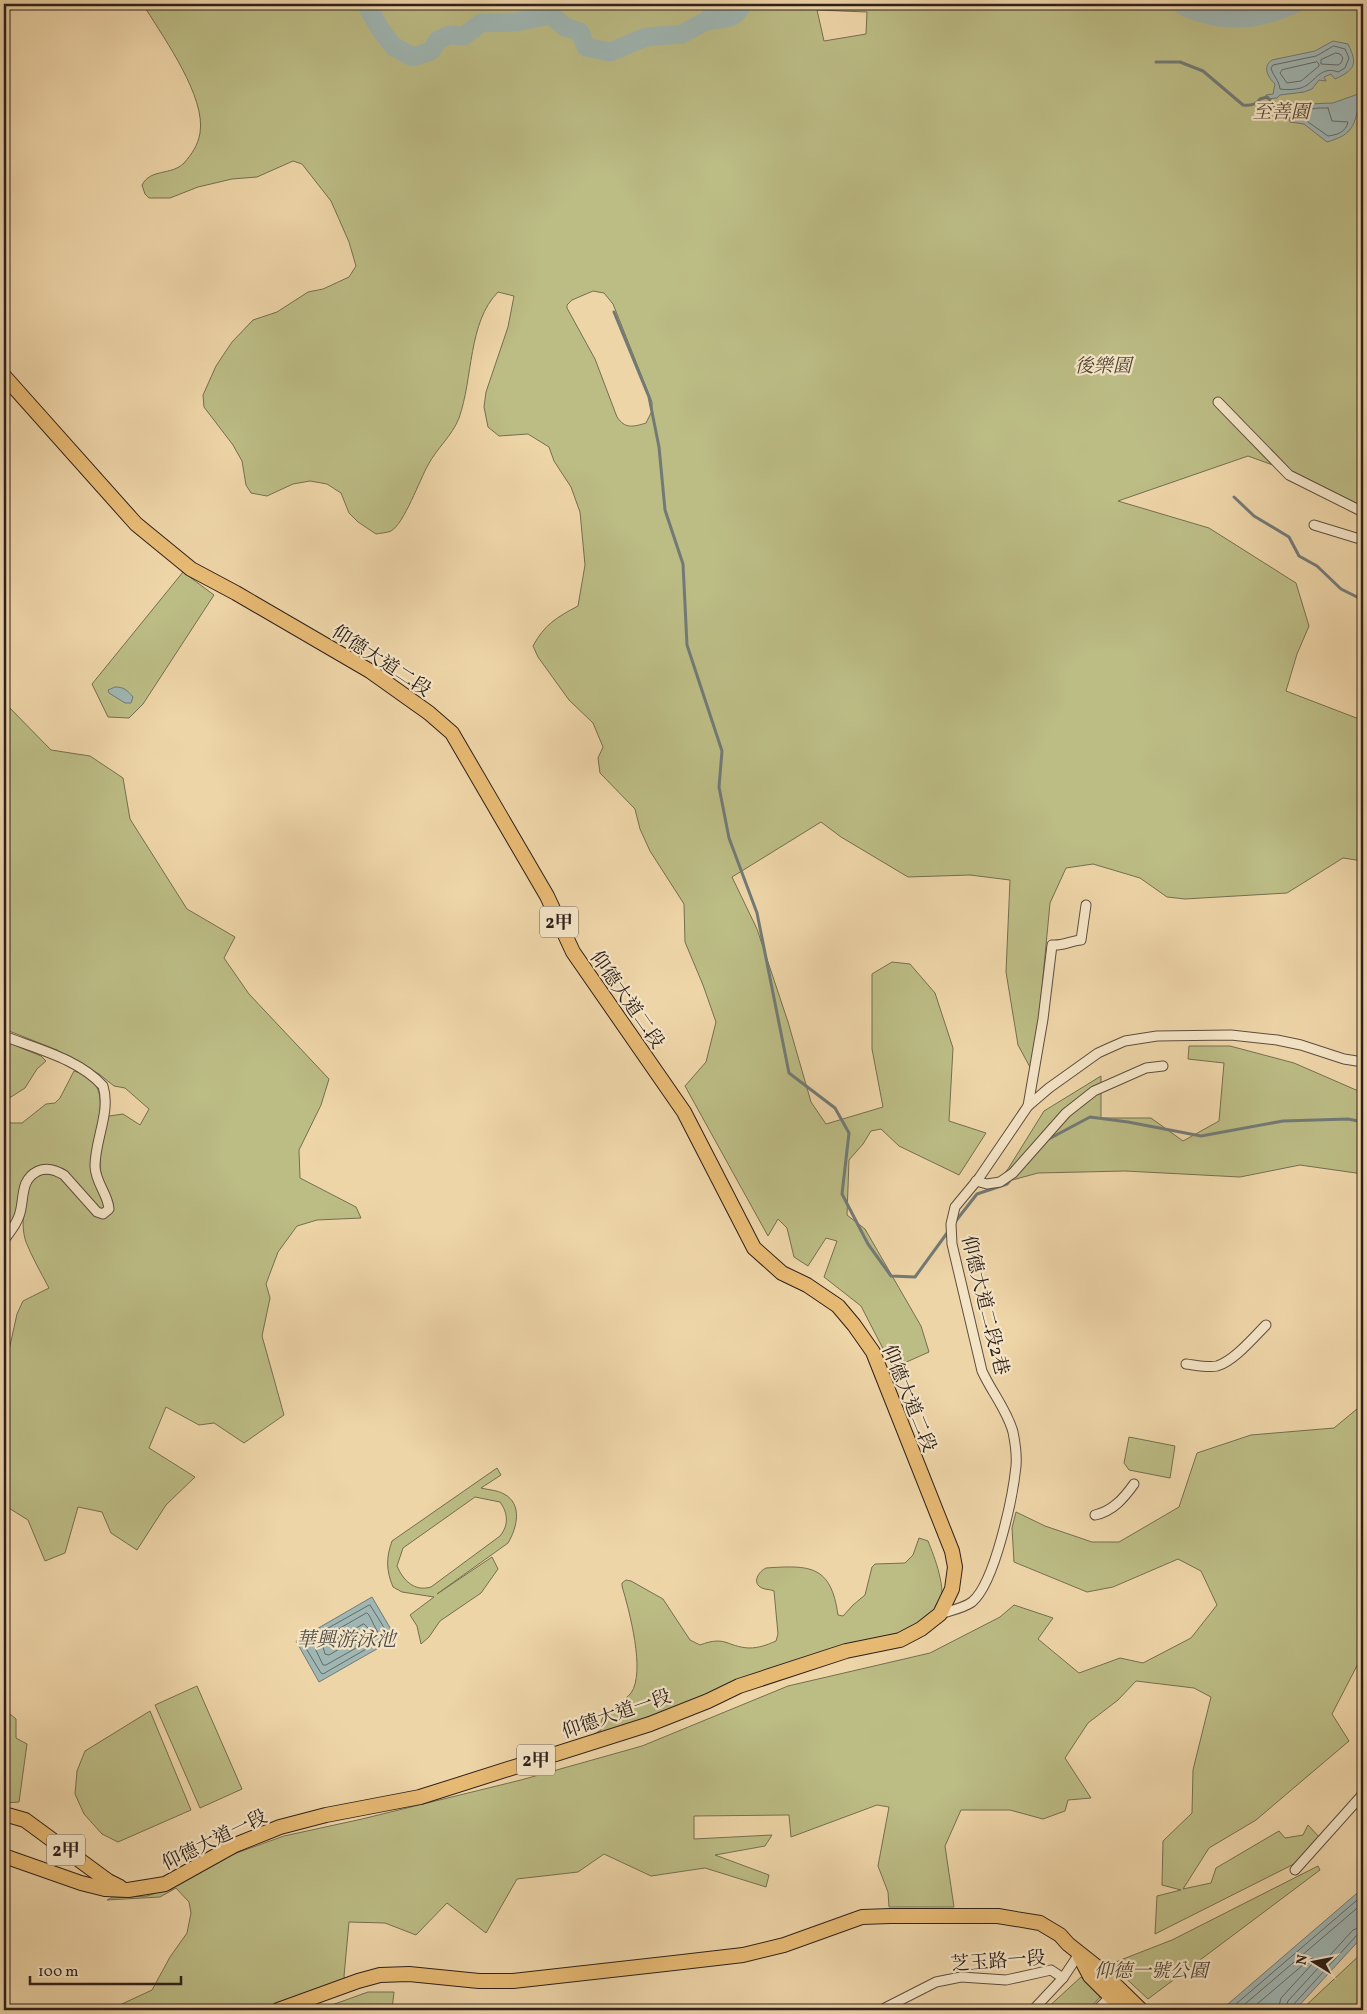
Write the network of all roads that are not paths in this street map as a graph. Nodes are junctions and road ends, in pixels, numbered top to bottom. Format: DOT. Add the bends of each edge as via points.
graph roads {
  1 [pos="4,376"];
  2 [pos="1218,402"];
  3 [pos="1363,512"];
  4 [pos="1314,525"];
  5 [pos="1363,540"];
  6 [pos="1086,905"];
  7 [pos="4,1036"];
  8 [pos="1363,1062"];
  9 [pos="1163,1066"];
  10 [pos="1028,1106"];
  11 [pos="976,1181"];
  12 [pos="4,1240"];
  13 [pos="1266,1326"];
  14 [pos="1186,1364"];
  15 [pos="1134,1484"];
  16 [pos="1095,1516"];
  17 [pos="940,1614"];
  18 [pos="1363,1794"];
  19 [pos="4,1814"];
  20 [pos="4,1856"];
  21 [pos="1295,1870"];
  22 [pos="128,1890"];
  23 [pos="1079,1954"];
  24 [pos="1063,1978"];
  25 [pos="1122,2004"];
  26 [pos="278,2010"];
  27 [pos="881,2010"];
  28 [pos="1033,2010"];
  29 [pos="1097,2010"];
  30 [pos="1141,2010"];
  1 -- 17 [label="main road, 仰德大道二段 / 2甲" via="136,524 191,569 370,671 452,733 547,896 573,952 684,1112 754,1248 782,1273 838,1306 873,1352 954,1560 954,1582"];
  2 -- 3 [label="street" via="1289,475"];
  4 -- 5 [label="street"];
  6 -- 10 [label="street" via="1081,940 1063,946 1052,945"];
  7 -- 12 [label="street" via="87,1071 103,1086 106,1104 95,1170 109,1209 100,1214 64,1175 43,1169 27,1180 20,1214"];
  8 -- 10 [label="street" via="1256,1037 1142,1038 1125,1041 1098,1053"];
  9 -- 11 [label="street" via="1146,1068 1094,1091 1066,1113 1013,1173 1000,1182 987,1184"];
  10 -- 11 [label="street"];
  11 -- 17 [label="street, 仰德大道二段2巷" via="955,1207 951,1224 952,1244 982,1371 1006,1413 1012,1430 1016,1466 999,1551 986,1583 972,1602"];
  13 -- 14 [label="street" via="1223,1363 1216,1366"];
  15 -- 16 [label="street" via="1123,1500"];
  17 -- 22 [label="main road, 仰德大道一段 / 2甲" via="900,1640 846,1651 739,1686 650,1724 420,1797 280,1827 235,1845 165,1884"];
  18 -- 21 [label="street"];
  19 -- 22 [label="main road, 2甲" via="25,1820 108,1881"];
  20 -- 22 [label="main road, 仰德大道一段 / 2甲" via="81,1883"];
  23 -- 24 [label="street"];
  23 -- 25 [label="main road" via="1097,1967"];
  23 -- 26 [label="main road" via="1052,1929 1021,1919 870,1917 743,1955 513,1981 380,1975"];
  24 -- 27 [label="street, 芝玉路一段" via="1051,1970 1006,1980 961,1976 936,1982"];
  24 -- 28 [label="street"];
  25 -- 29 [label="street" via="1106,2001"];
  25 -- 30 [label="main road"];
}
